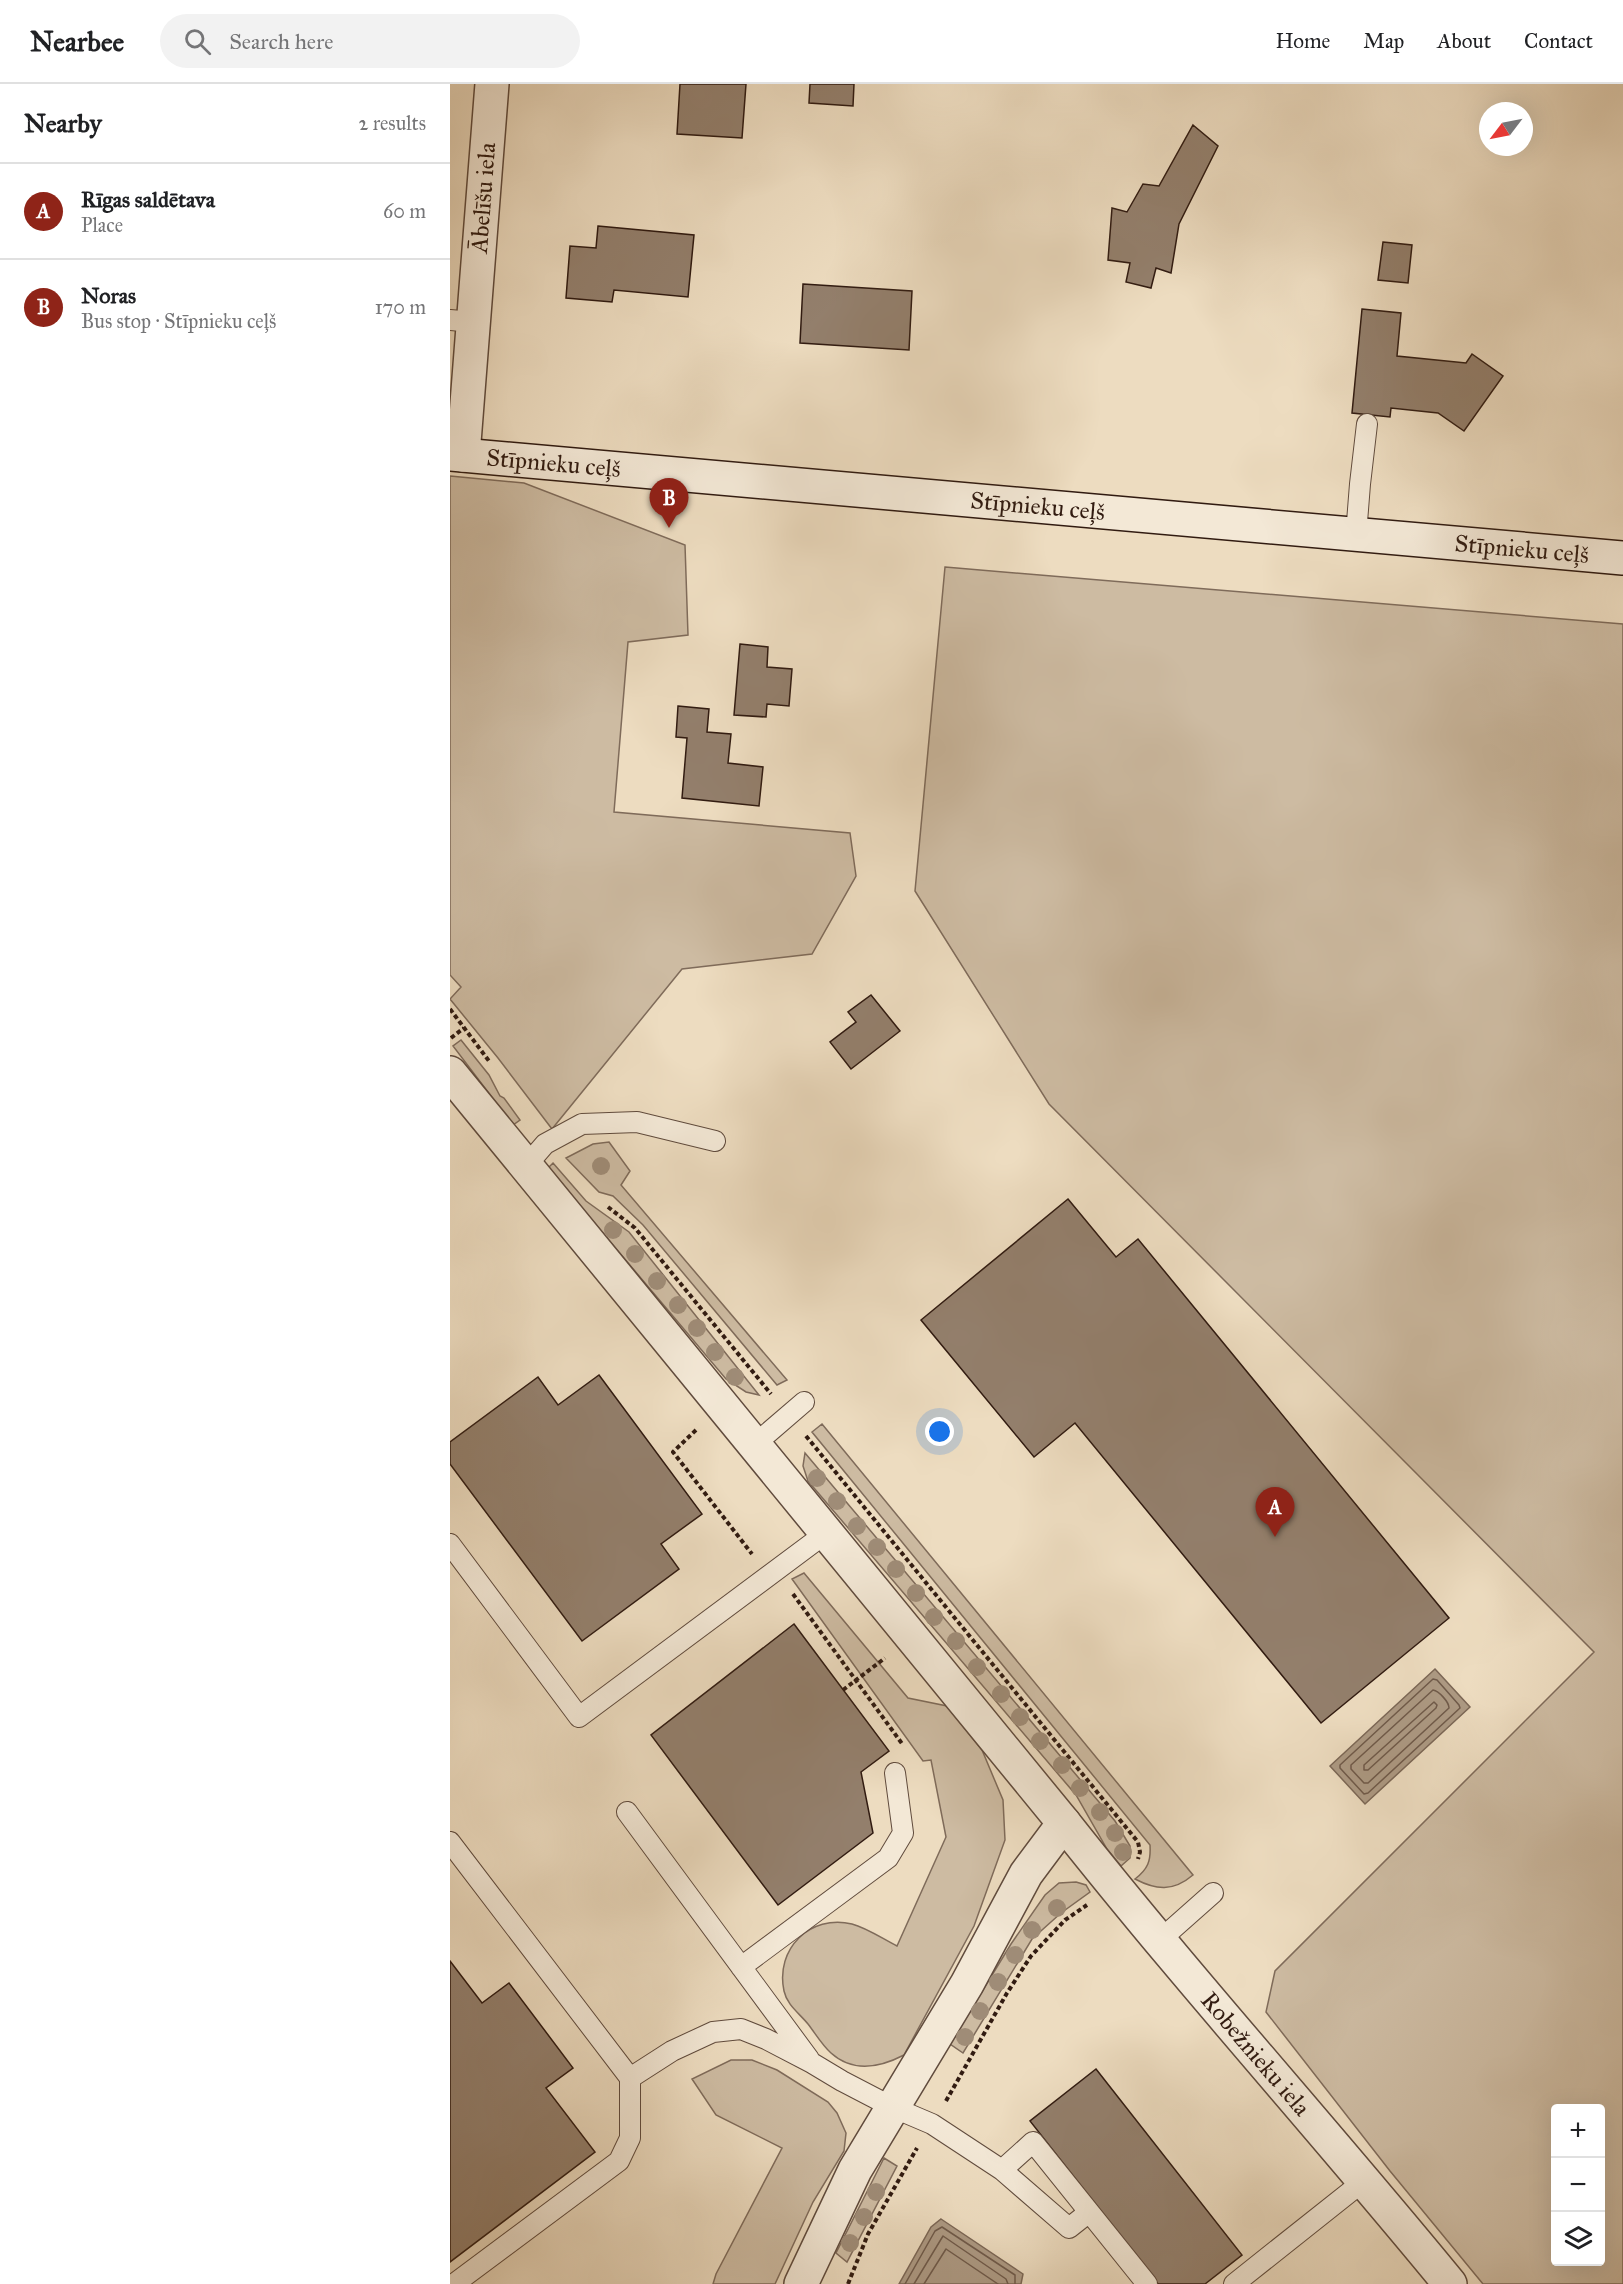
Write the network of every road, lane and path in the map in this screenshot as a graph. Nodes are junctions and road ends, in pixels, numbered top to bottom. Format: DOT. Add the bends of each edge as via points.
graph roads {
  1 [pos="492,84"];
  2 [pos="461,321"];
  3 [pos="1367,424"];
  4 [pos="456,455"];
  5 [pos="1356,536"];
  6 [pos="1623,558"];
  7 [pos="464,1028"];
  8 [pos="453,1036"];
  9 [pos="450,1073"];
  10 [pos="715,1141"];
  11 [pos="526,1166"];
  12 [pos="804,1402"];
  13 [pos="754,1445"];
  14 [pos="826,1533"];
  15 [pos="450,1544"];
  16 [pos="911,1637"];
  17 [pos="843,1690"];
  18 [pos="895,1773"];
  19 [pos="627,1812"];
  20 [pos="1064,1823"];
  21 [pos="450,1842"];
  22 [pos="1213,1893"];
  23 [pos="1087,1904"];
  24 [pos="1160,1940"];
  25 [pos="741,1967"];
  26 [pos="812,2063"];
  27 [pos="630,2078"];
  28 [pos="892,2107"];
  29 [pos="932,2124"];
  30 [pos="1002,2170"];
  31 [pos="1365,2180"];
  32 [pos="1088,2213"];
  33 [pos="454,2284"];
  34 [pos="801,2284"];
  35 [pos="848,2284"];
  36 [pos="1147,2284"];
  37 [pos="1234,2284"];
  38 [pos="1450,2284"];
  1 -- 2 [label="street, Ābelīšu iela"];
  2 -- 4 [label="street, Ābelīšu iela"];
  3 -- 5 [label="lane"];
  4 -- 5 [label="street, Stīpnieku ceļš"];
  5 -- 6 [label="street, Stīpnieku ceļš"];
  7 -- 8 [label="path"];
  9 -- 11 [label="street, Robežnieku iela"];
  10 -- 11 [label="lane" via="637,1122 582,1124 545,1144"];
  11 -- 13 [label="street, Robežnieku iela"];
  12 -- 13 [label="lane"];
  13 -- 14 [label="street, Robežnieku iela"];
  14 -- 15 [label="lane" via="579,1717"];
  14 -- 16 [label="street, Robežnieku iela"];
  16 -- 17 [label="path"];
  16 -- 20 [label="street, Robežnieku iela"];
  18 -- 25 [label="lane" via="903,1833 888,1857"];
  19 -- 25 [label="lane"];
  20 -- 24 [label="street, Robežnieku iela"];
  20 -- 28 [label="street" via="1026,1874 967,1984"];
  21 -- 27 [label="lane"];
  22 -- 24 [label="lane"];
  23 -- 29 [label="path" via="1065,1920 1031,1956"];
  24 -- 31 [label="street, Robežnieku iela"];
  25 -- 26 [label="lane"];
  26 -- 27 [label="lane" via="741,2029 713,2032 672,2051"];
  26 -- 28 [label="lane"];
  27 -- 33 [label="lane" via="630,2138 619,2161"];
  28 -- 29 [label="lane"];
  28 -- 34 [label="street" via="855,2170"];
  29 -- 30 [label="lane"];
  29 -- 35 [label="path" via="868,2234"];
  30 -- 32 [label="lane" via="1069,2228"];
  30 -- 32 [label="lane" via="1033,2142"];
  31 -- 37 [label="lane"];
  31 -- 38 [label="street, Robežnieku iela"];
  32 -- 36 [label="lane"];
}
